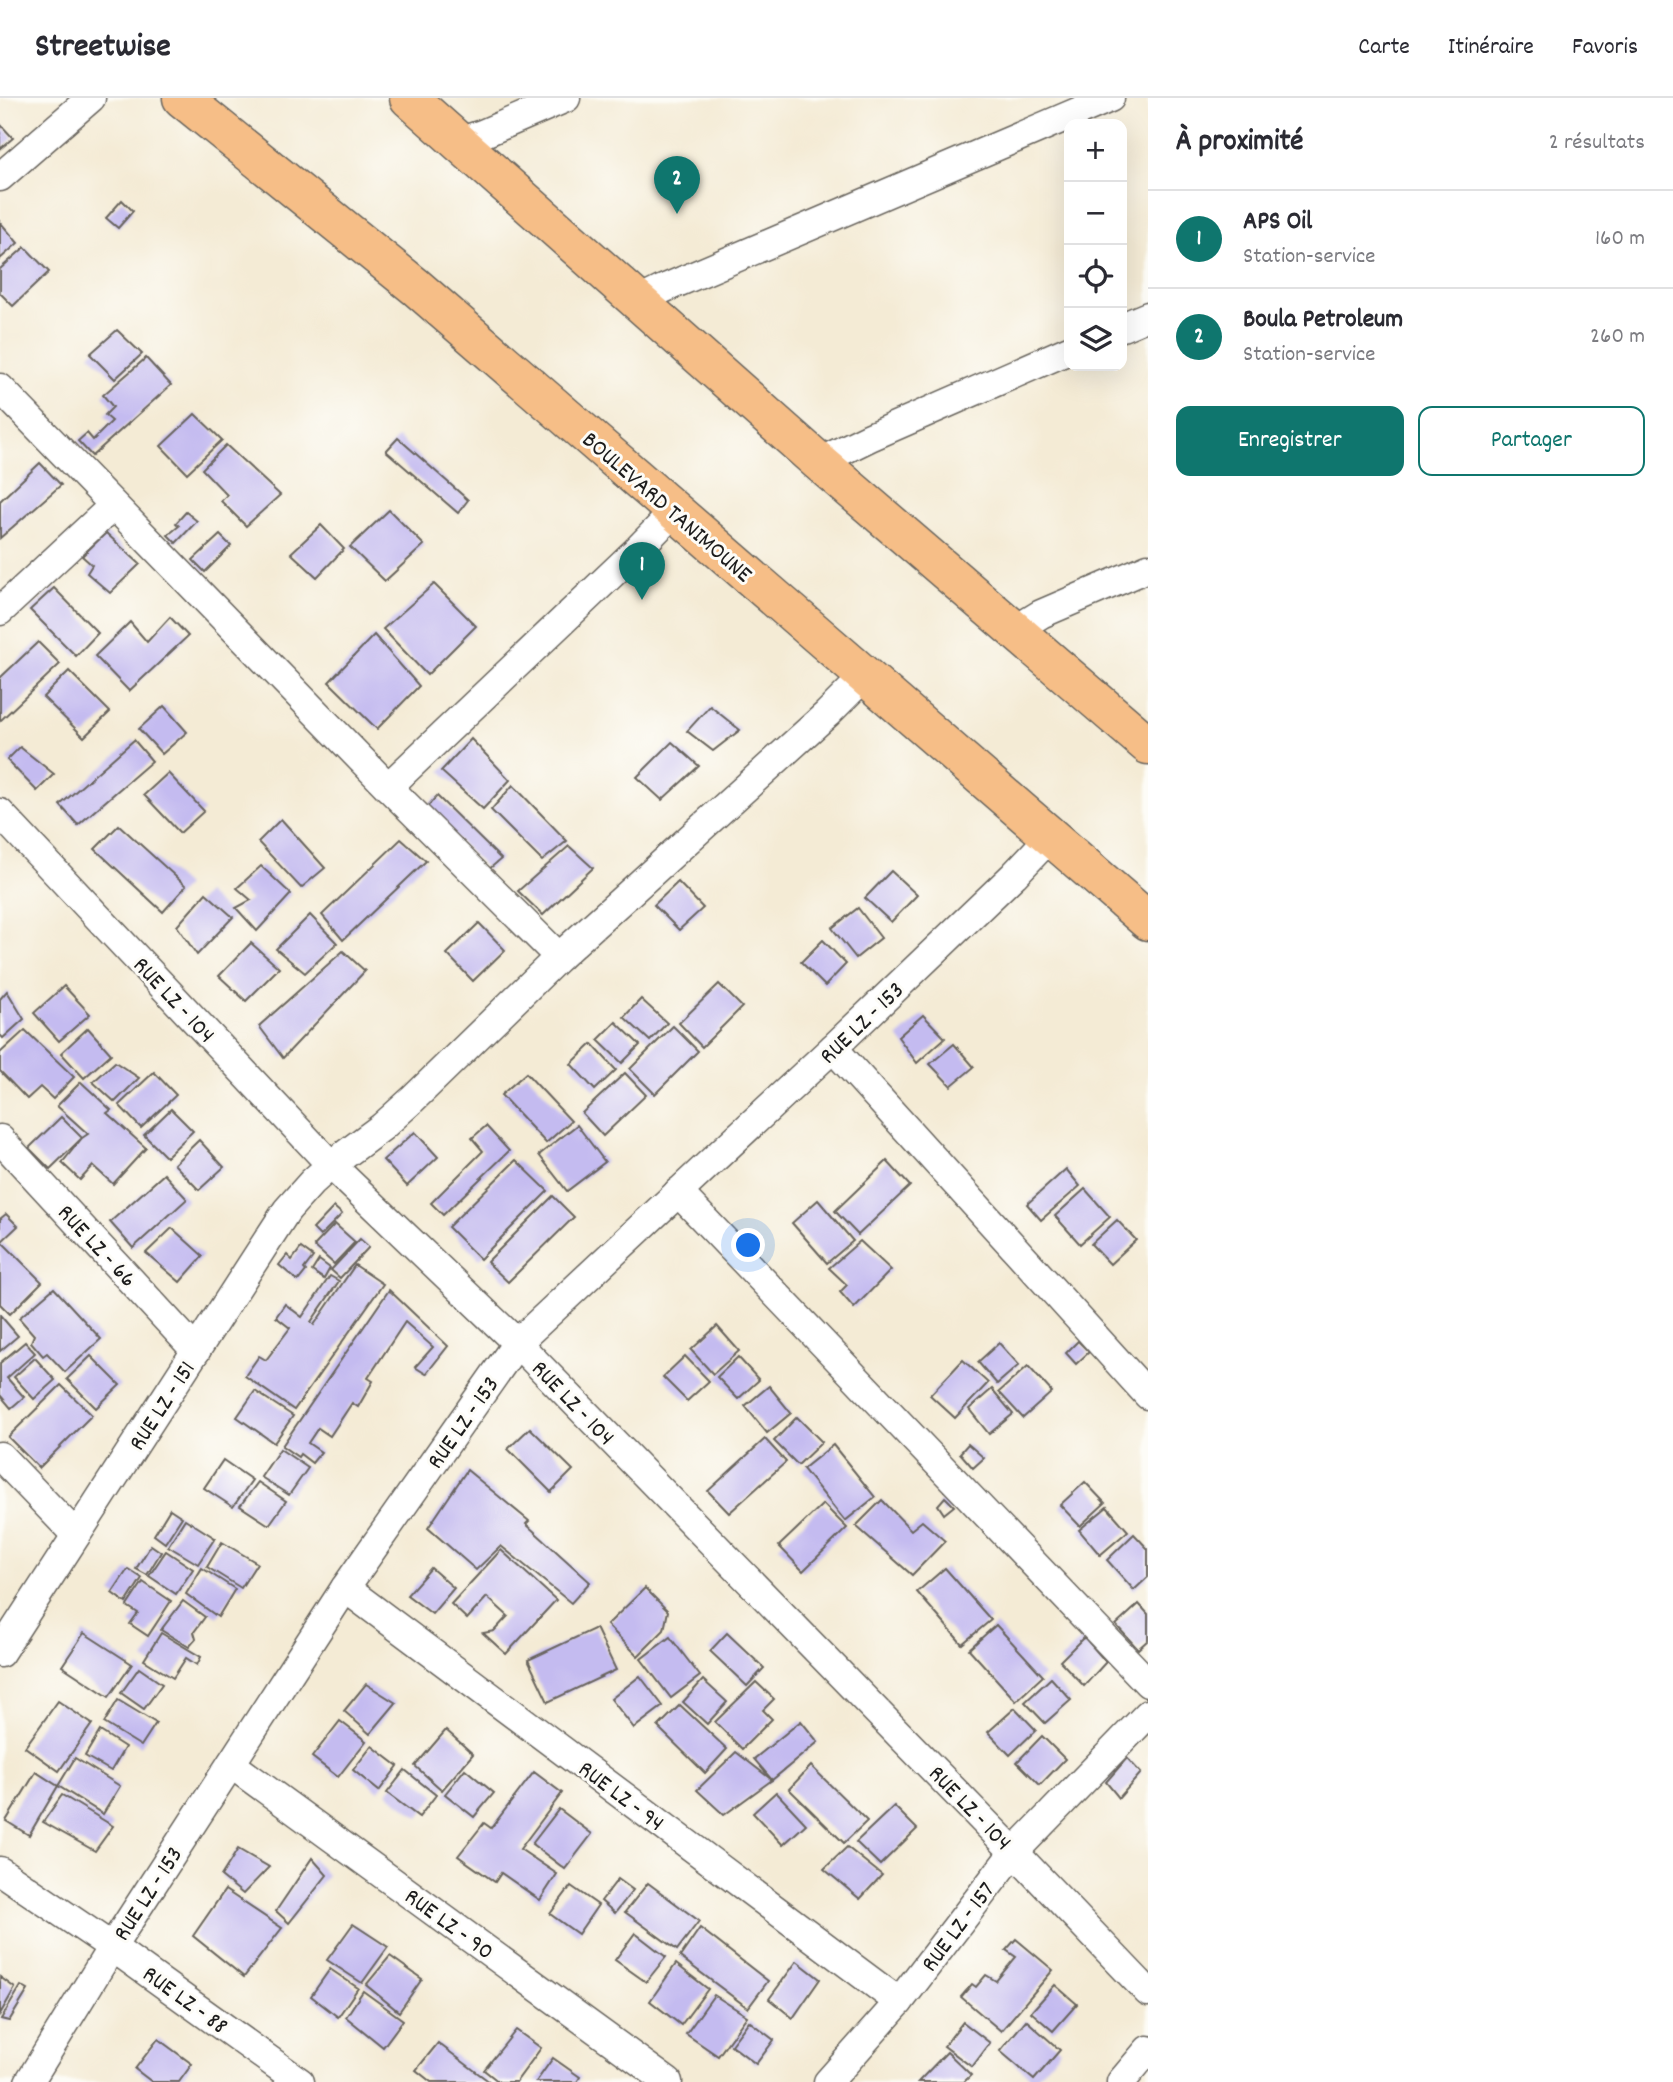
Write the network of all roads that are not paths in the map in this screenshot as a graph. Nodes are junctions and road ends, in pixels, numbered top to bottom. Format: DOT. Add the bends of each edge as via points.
graph roads {
  1 [pos="91,98"];
  2 [pos="182,98"];
  3 [pos="409,98"];
  4 [pos="566,98"];
  5 [pos="1110,98"];
  6 [pos="458,142"];
  7 [pos="0,177"];
  8 [pos="637,302"];
  9 [pos="1148,316"];
  10 [pos="1127,325"];
  11 [pos="1064,352"];
  12 [pos="0,387"];
  13 [pos="819,462"];
  14 [pos="113,506"];
  15 [pos="675,511"];
  16 [pos="1148,568"];
  17 [pos="0,611"];
  18 [pos="1015,630"];
  19 [pos="865,676"];
  20 [pos="1148,745"];
  21 [pos="388,787"];
  22 [pos="0,813"];
  23 [pos="1050,837"];
  24 [pos="1148,922"];
  25 [pos="559,957"];
  26 [pos="833,1048"];
  27 [pos="0,1139"];
  28 [pos="331,1164"];
  29 [pos="678,1192"];
  30 [pos="517,1343"];
  31 [pos="196,1351"];
  32 [pos="1148,1395"];
  33 [pos="0,1457"];
  34 [pos="76,1535"];
  35 [pos="345,1588"];
  36 [pos="0,1653"];
  37 [pos="1148,1683"];
  38 [pos="1148,1714"];
  39 [pos="231,1764"];
  40 [pos="1014,1852"];
  41 [pos="0,1871"];
  42 [pos="112,1947"];
  43 [pos="1148,1992"];
  44 [pos="900,2002"];
  45 [pos="1148,2050"];
  46 [pos="29,2082"];
  47 [pos="300,2082"];
  48 [pos="668,2082"];
  49 [pos="828,2082"];
  50 [pos="1121,2082"];
  1 -- 7 [label="street"];
  2 -- 15 [label="main road, BOULEVARD TANIMOUNE" via="416,287"];
  3 -- 6 [label="main road"];
  4 -- 6 [label="street"];
  5 -- 8 [label="street"];
  6 -- 8 [label="main road"];
  8 -- 13 [label="main road"];
  9 -- 10 [label="street"];
  11 -- 13 [label="street"];
  12 -- 14 [label="street"];
  13 -- 18 [label="main road"];
  14 -- 17 [label="street"];
  14 -- 21 [label="street"];
  15 -- 19 [label="main road, BOULEVARD TANIMOUNE"];
  15 -- 21 [label="street"];
  16 -- 18 [label="street" via="1041,614"];
  18 -- 20 [label="main road"];
  19 -- 23 [label="main road, BOULEVARD TANIMOUNE"];
  19 -- 25 [label="street, RUE LZ - 151"];
  21 -- 25 [label="street"];
  22 -- 28 [label="street, RUE LZ - 104"];
  23 -- 24 [label="main road, BOULEVARD TANIMOUNE"];
  23 -- 26 [label="street, RUE LZ - 153"];
  25 -- 28 [label="street, RUE LZ - 151" via="412,1100"];
  26 -- 29 [label="street, RUE LZ - 153"];
  26 -- 32 [label="street"];
  27 -- 31 [label="street, RUE LZ - 66"];
  28 -- 30 [label="street, RUE LZ - 104"];
  28 -- 31 [label="street, RUE LZ - 151" via="287,1210"];
  29 -- 30 [label="street, RUE LZ - 153"];
  29 -- 37 [label="street"];
  30 -- 35 [label="street, RUE LZ - 153"];
  30 -- 40 [label="street, RUE LZ - 104"];
  31 -- 34 [label="street, RUE LZ - 151"];
  33 -- 34 [label="street"];
  34 -- 36 [label="street, RUE LZ - 151"];
  35 -- 39 [label="street, RUE LZ - 153"];
  35 -- 44 [label="street, RUE LZ - 94"];
  38 -- 40 [label="street, RUE LZ - 157"];
  39 -- 42 [label="street, RUE LZ - 153"];
  39 -- 48 [label="street, RUE LZ - 90"];
  40 -- 43 [label="street, RUE LZ - 104"];
  40 -- 44 [label="street, RUE LZ - 157"];
  41 -- 42 [label="street, RUE LZ - 88"];
  42 -- 46 [label="street, RUE LZ - 153"];
  42 -- 47 [label="street, RUE LZ - 88"];
  44 -- 49 [label="street, RUE LZ - 157"];
  45 -- 50 [label="street"];
}
